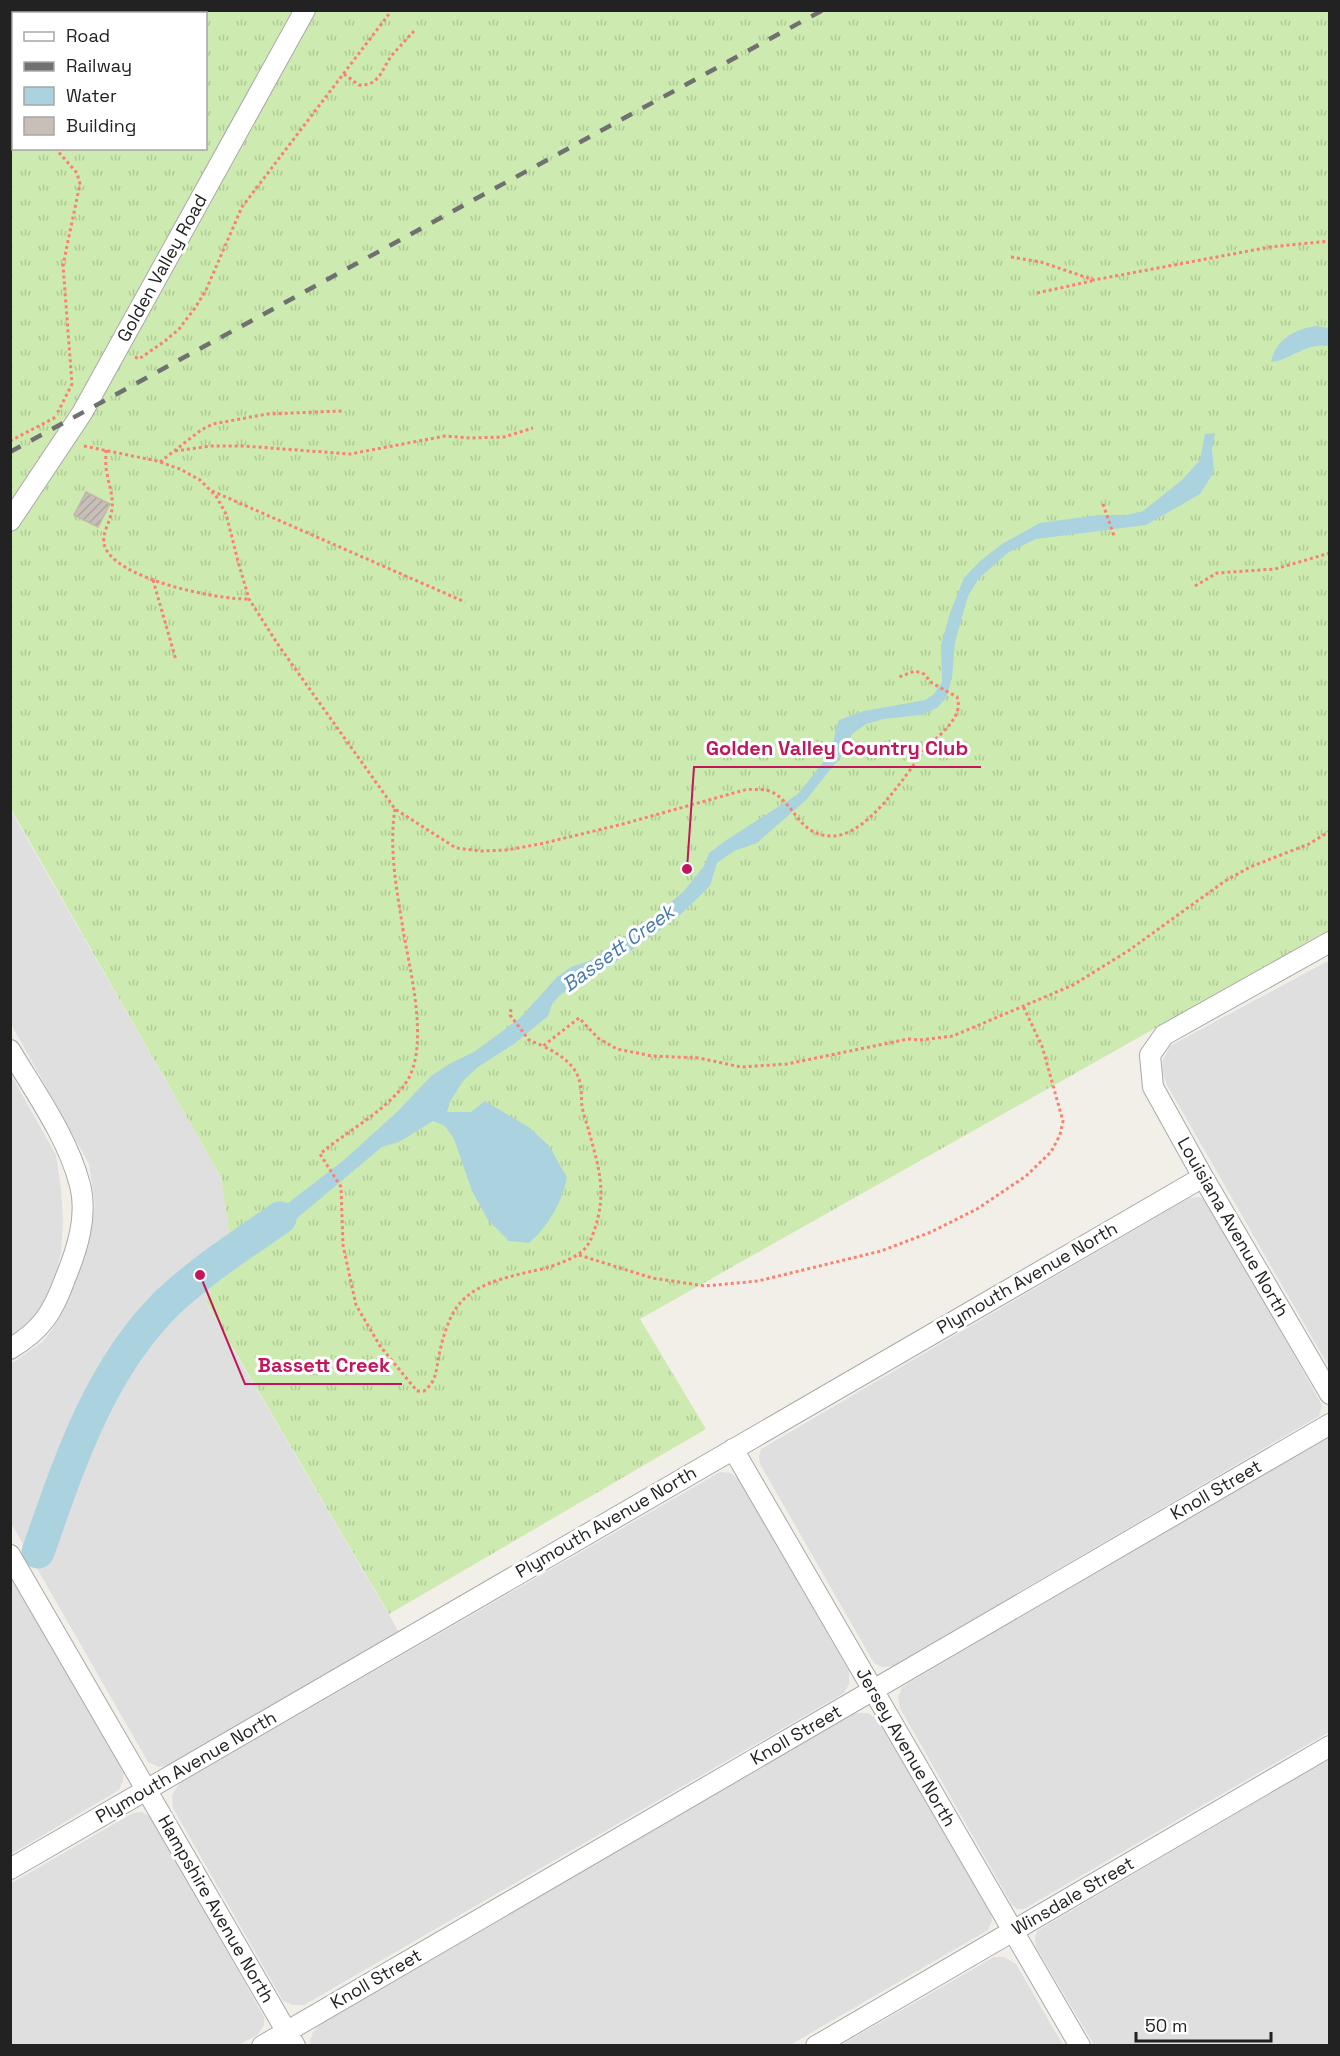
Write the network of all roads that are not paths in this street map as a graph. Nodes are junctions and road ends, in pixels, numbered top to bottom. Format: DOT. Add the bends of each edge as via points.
graph roads {
  1 [pos="305,10"];
  2 [pos="14,509"];
  3 [pos="1329,942"];
  4 [pos="10,1050"];
  5 [pos="1203,1177"];
  6 [pos="10,1349"];
  7 [pos="1329,1394"];
  8 [pos="1329,1424"];
  9 [pos="733,1449"];
  10 [pos="10,1555"];
  11 [pos="873,1690"];
  12 [pos="1329,1746"];
  13 [pos="147,1790"];
  14 [pos="10,1869"];
  15 [pos="1013,1931"];
  16 [pos="291,2038"];
  17 [pos="262,2046"];
  18 [pos="816,2046"];
  19 [pos="1080,2046"];
  1 -- 2 [label="street, Golden Valley Road" via="82,413"];
  3 -- 5 [label="street, Louisiana Avenue North" via="1164,1035 1150,1055 1153,1087"];
  4 -- 6 [label="street" via="62,1139 80,1186 82,1219 75,1253 48,1318 26,1340"];
  5 -- 7 [label="street, Louisiana Avenue North"];
  5 -- 9 [label="street, Plymouth Avenue North"];
  8 -- 11 [label="street, Knoll Street"];
  9 -- 11 [label="street, Jersey Avenue North"];
  9 -- 13 [label="street, Plymouth Avenue North"];
  10 -- 13 [label="street, Hampshire Avenue North"];
  11 -- 15 [label="street, Jersey Avenue North"];
  11 -- 16 [label="street, Knoll Street"];
  12 -- 15 [label="street, Winsdale Street"];
  13 -- 14 [label="street, Plymouth Avenue North"];
  13 -- 16 [label="street, Hampshire Avenue North"];
  15 -- 18 [label="street, Winsdale Street"];
  15 -- 19 [label="street, Jersey Avenue North"];
  16 -- 17 [label="street, Knoll Street"];
}
